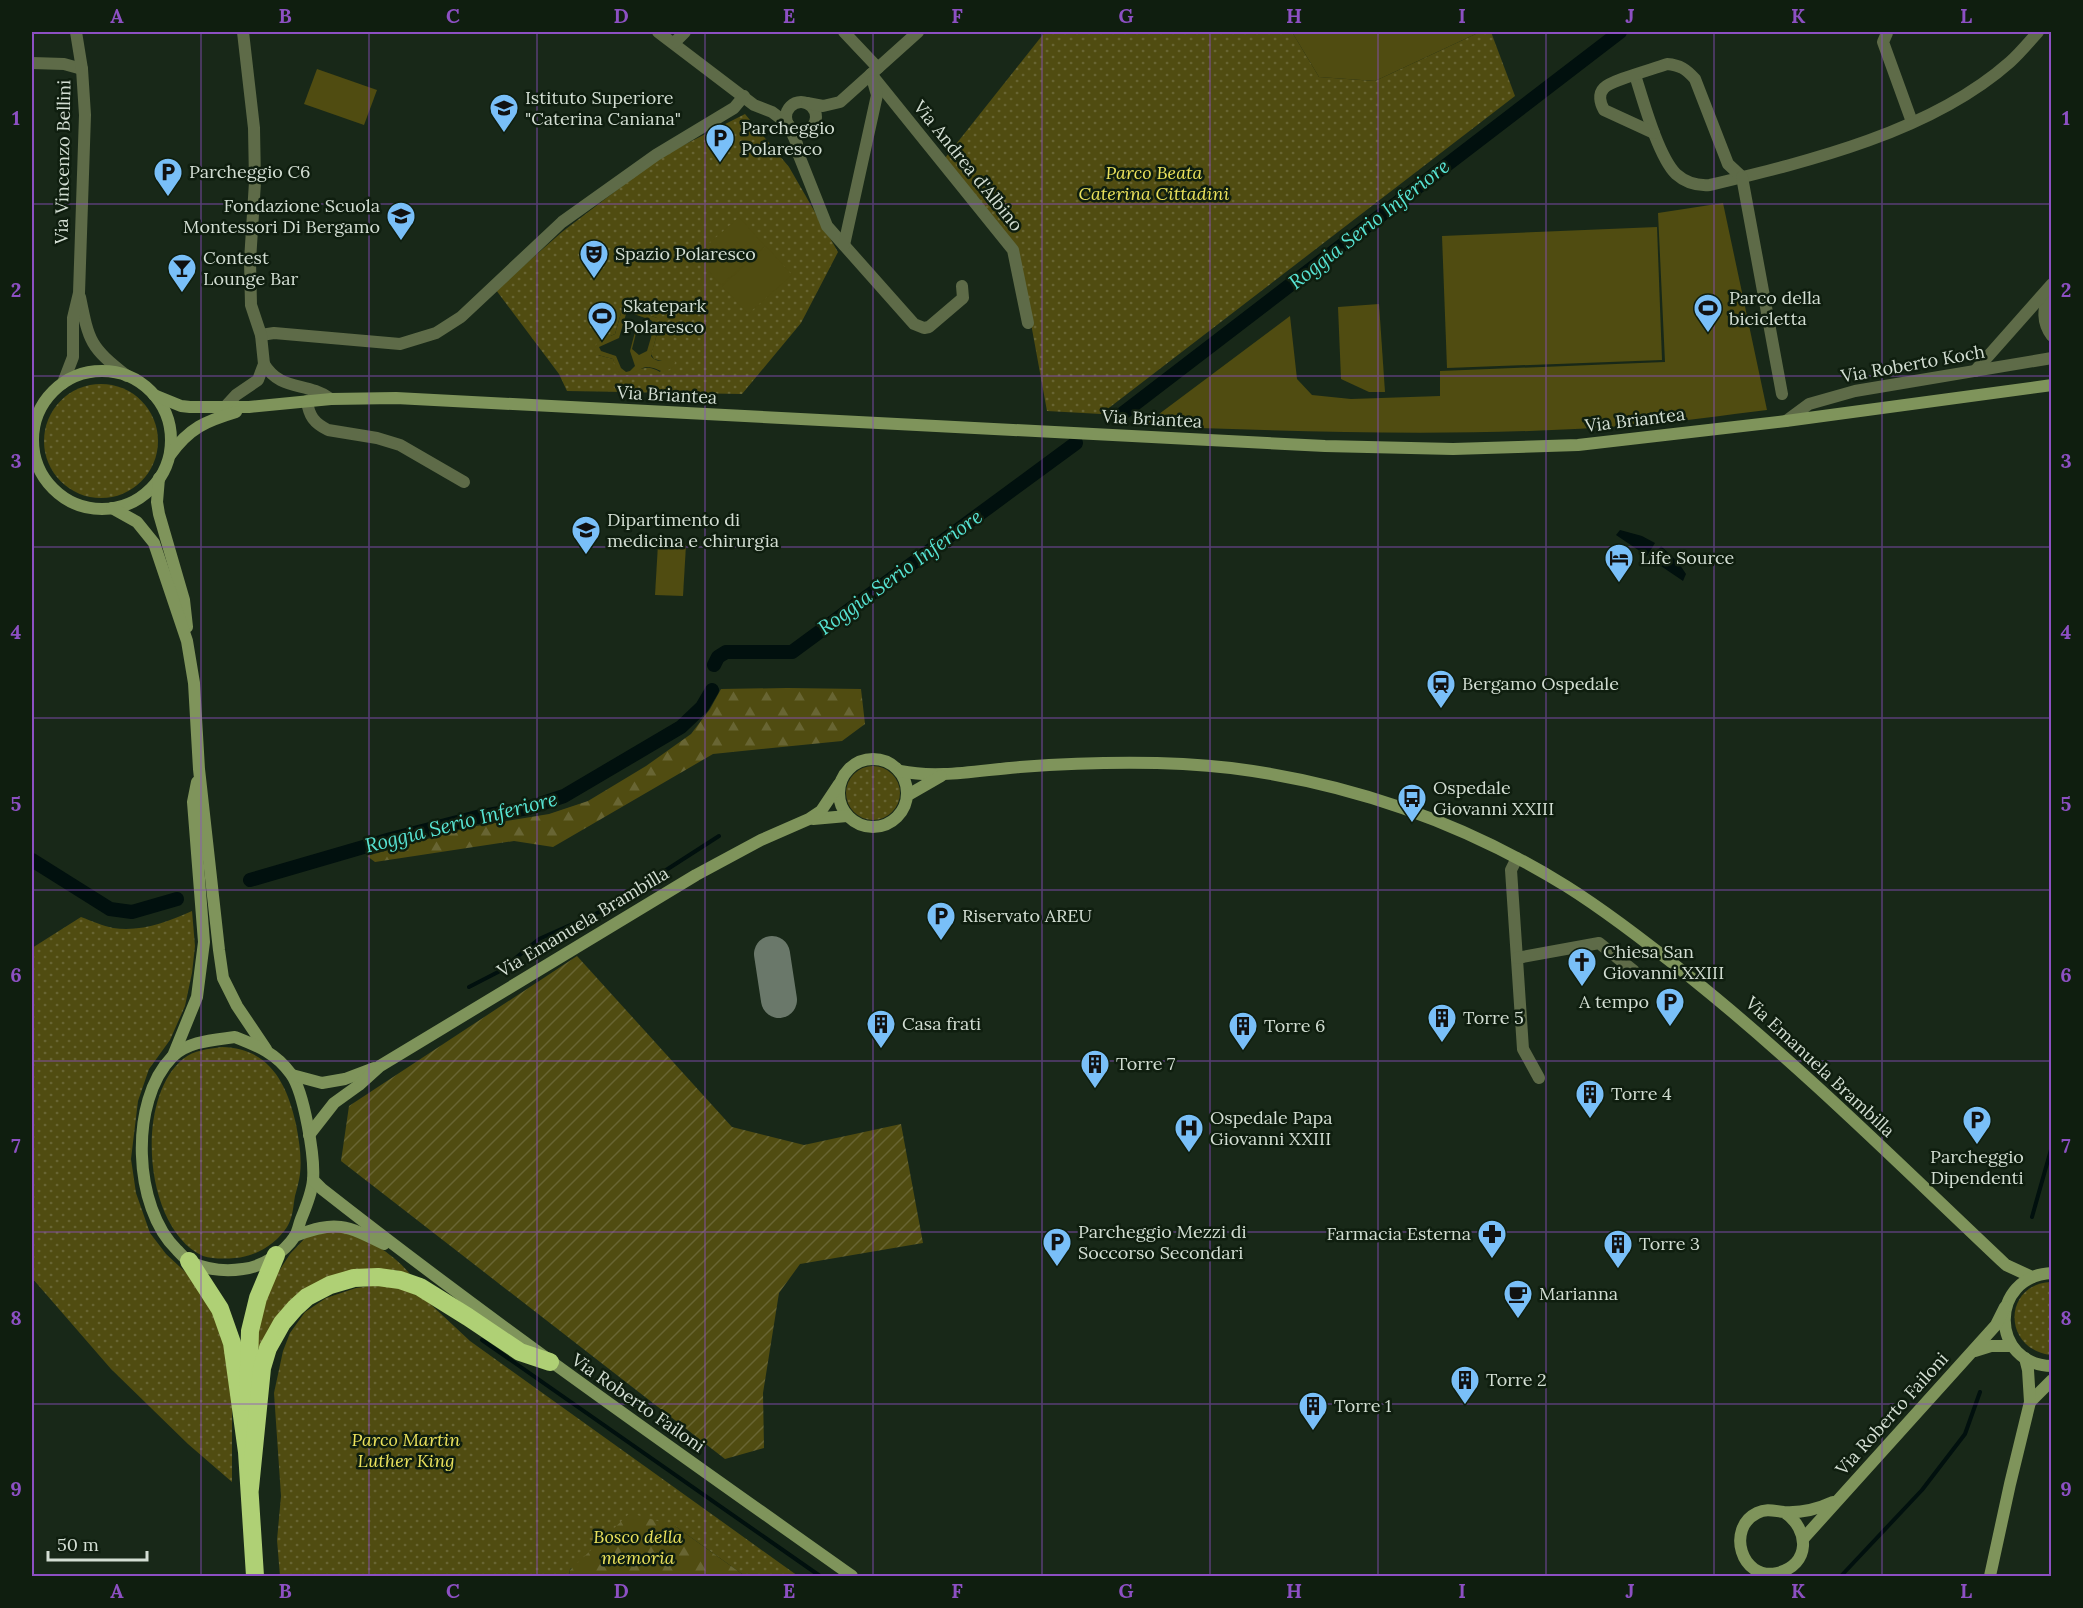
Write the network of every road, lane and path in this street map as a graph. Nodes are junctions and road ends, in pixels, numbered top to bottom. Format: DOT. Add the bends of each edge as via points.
graph roads {
  1 [pos="76,32"];
  2 [pos="243,32"];
  3 [pos="658,32"];
  4 [pos="684,32"];
  5 [pos="844,32"];
  6 [pos="918,32"];
  7 [pos="2038,32"];
  8 [pos="1887,33"];
  9 [pos="674,42"];
  10 [pos="32,63"];
  11 [pos="82,69"];
  12 [pos="874,71"];
  13 [pos="1635,75"];
  14 [pos="744,96"];
  15 [pos="840,102"];
  16 [pos="801,103"];
  17 [pos="760,107"];
  18 [pos="1912,122"];
  19 [pos="788,125"];
  20 [pos="811,129"];
  21 [pos="1654,134"];
  22 [pos="798,153"];
  23 [pos="1742,177"];
  24 [pos="844,245"];
  25 [pos="962,286"];
  26 [pos="2050,286"];
  27 [pos="79,293"];
  28 [pos="1028,323"];
  29 [pos="261,335"];
  30 [pos="2052,336"];
  31 [pos="2052,358"];
  32 [pos="264,364"];
  33 [pos="1975,371"];
  34 [pos="127,376"];
  35 [pos="63,383"];
  36 [pos="2052,385"];
  37 [pos="51,393"];
  38 [pos="1782,394"];
  39 [pos="154,395"];
  40 [pos="32,399"];
  41 [pos="331,399"];
  42 [pos="307,400"];
  43 [pos="249,407"];
  44 [pos="224,408"];
  45 [pos="1786,420"];
  46 [pos="33,449"];
  47 [pos="169,456"];
  48 [pos="159,478"];
  49 [pos="464,482"];
  50 [pos="112,508"];
  51 [pos="188,645"];
  52 [pos="199,769"];
  53 [pos="900,771"];
  54 [pos="944,774"];
  55 [pos="839,784"];
  56 [pos="908,795"];
  57 [pos="847,816"];
  58 [pos="809,819"];
  59 [pos="1517,858"];
  60 [pos="1517,958"];
  61 [pos="1634,971"];
  62 [pos="266,1049"];
  63 [pos="172,1056"];
  64 [pos="381,1066"];
  65 [pos="292,1075"];
  66 [pos="1539,1078"];
  67 [pos="309,1135"];
  68 [pos="313,1180"];
  69 [pos="295,1236"];
  70 [pos="276,1255"];
  71 [pos="406,1255"];
  72 [pos="189,1261"];
  73 [pos="2052,1263"];
  74 [pos="2006,1265"];
  75 [pos="2042,1274"];
  76 [pos="2007,1302"];
  77 [pos="2012,1346"];
  78 [pos="1971,1353"];
  79 [pos="2025,1358"];
  80 [pos="550,1362"];
  81 [pos="2052,1365"];
  82 [pos="2052,1380"];
  83 [pos="2030,1402"];
  84 [pos="247,1452"];
  85 [pos="251,1493"];
  86 [pos="1839,1499"];
  87 [pos="1784,1512"];
  88 [pos="1803,1539"];
  89 [pos="1771,1575"];
  90 [pos="255,1576"];
  91 [pos="263,1576"];
  92 [pos="852,1576"];
  93 [pos="1990,1576"];
  1 -- 11 [label="street, Via Vincenzo Bellini"];
  2 -- 29 [label="street" via="254,139 250,304"];
  3 -- 9 [label="street"];
  4 -- 9 [label="street"];
  5 -- 12 [label="street, Via Andrea d'Albino"];
  6 -- 12 [label="street"];
  7 -- 18 [label="street" via="2010,62 1976,89"];
  8 -- 18 [label="street" via="1883,42"];
  9 -- 14 [label="street"];
  10 -- 11 [label="street"];
  11 -- 27 [label="street, Via Vincenzo Bellini" via="85,115"];
  12 -- 15 [label="street"];
  12 -- 24 [label="street" via="878,95"];
  12 -- 28 [label="street, Via Andrea d'Albino" via="1013,250"];
  13 -- 21 [label="street"];
  13 -- 21 [label="street" via="1609,84 1600,100 1608,112"];
  13 -- 23 [label="street" via="1666,64 1691,74 1728,164"];
  14 -- 17 [label="street"];
  14 -- 29 [label="street" via="734,108 656,155 562,222 460,317 436,333 400,344"];
  15 -- 16 [label="street" via="823,106"];
  15 -- 20 [label="street"];
  16 -- 17 [label="street" via="778,109"];
  16 -- 19 [label="street" via="788,109"];
  16 -- 20 [label="street" via="816,112"];
  17 -- 19 [label="street"];
  18 -- 23 [label="street" via="1821,157"];
  19 -- 20 [label="street" via="800,132"];
  19 -- 22 [label="street"];
  20 -- 22 [label="street" via="802,139"];
  21 -- 23 [label="street" via="1670,166 1690,183 1710,185"];
  22 -- 24 [label="street" via="827,226"];
  23 -- 38 [label="street"];
  24 -- 25 [label="street" via="919,327 930,327 963,298"];
  26 -- 30 [label="street" via="2043,316"];
  26 -- 33 [label="street"];
  27 -- 34 [label="street, Via Vincenzo Bellini" via="88,335 96,349"];
  27 -- 35 [label="street, Via Vincenzo Bellini" via="73,318 73,357"];
  29 -- 32 [label="street"];
  31 -- 33 [label="street, Via Roberto Koch"];
  32 -- 41 [label="street" via="281,382 314,389"];
  32 -- 44 [label="street" via="258,380"];
  33 -- 45 [label="street, Via Roberto Koch" via="1855,391 1809,404"];
  34 -- 35 [label="street" via="91,372"];
  34 -- 39 [label="street"];
  35 -- 37 [label="street"];
  36 -- 45 [label="street, Via Briantea"];
  37 -- 40 [label="street"];
  37 -- 46 [label="street" via="37,416"];
  39 -- 44 [label="street" via="181,406"];
  39 -- 47 [label="street" via="168,422"];
  41 -- 42 [label="street, Via Briantea"];
  41 -- 45 [label="street, Via Briantea" via="396,398 1325,446 1453,449 1578,445"];
  42 -- 43 [label="street, Via Briantea"];
  42 -- 49 [label="street" via="311,417 322,427 400,446"];
  43 -- 44 [label="street"];
  43 -- 47 [label="street" via="201,424"];
  46 -- 50 [label="street" via="46,481 66,499 89,507"];
  47 -- 48 [label="street"];
  48 -- 50 [label="street" via="142,495"];
  48 -- 51 [label="street" via="159,514 184,600"];
  50 -- 51 [label="street" via="137,522 154,543"];
  51 -- 52 [label="street"];
  52 -- 62 [label="street" via="223,978"];
  52 -- 63 [label="street" via="193,802 204,942 197,997"];
  53 -- 54 [label="street, Via Emanuela Brambilla"];
  53 -- 55 [label="street, Via Emanuela Brambilla" via="882,760 860,761 851,766"];
  53 -- 56 [label="street"];
  54 -- 56 [label="street, Via Emanuela Brambilla"];
  54 -- 59 [label="street, Via Emanuela Brambilla" via="1092,762 1166,763 1249,771 1312,782 1377,800 1431,819"];
  55 -- 57 [label="street" via="838,796"];
  55 -- 58 [label="street, Via Emanuela Brambilla" via="821,811"];
  56 -- 57 [label="street, Via Emanuela Brambilla" via="903,811 891,822 873,828"];
  57 -- 58 [label="street, Via Emanuela Brambilla"];
  58 -- 64 [label="street, Via Emanuela Brambilla" via="696,875"];
  59 -- 60 [label="street" via="1510,870"];
  59 -- 74 [label="street, Via Emanuela Brambilla" via="1565,885 1646,941 1750,1025"];
  60 -- 61 [label="street" via="1599,943"];
  60 -- 66 [label="street" via="1523,1049"];
  62 -- 63 [label="street" via="235,1037 200,1041"];
  62 -- 65 [label="street"];
  63 -- 72 [label="street" via="153,1085 142,1133 141,1162 149,1203 166,1239"];
  64 -- 65 [label="street, Via Emanuela Brambilla" via="322,1083"];
  64 -- 67 [label="street, Via Emanuela Brambilla" via="334,1103"];
  65 -- 67 [label="street"];
  67 -- 68 [label="street"];
  68 -- 69 [label="street"];
  68 -- 71 [label="street, Via Roberto Failoni"];
  69 -- 70 [label="street"];
  69 -- 71 [label="street, Via Roberto Failoni" via="322,1227 346,1226"];
  70 -- 72 [label="street" via="253,1268 222,1272"];
  70 -- 84 [label="highway" via="258,1298 250,1331"];
  71 -- 80 [label="street, Via Roberto Failoni"];
  72 -- 84 [label="highway" via="220,1310 232,1343"];
  73 -- 75 [label="street, Via Roberto Failoni"];
  74 -- 75 [label="street, Via Emanuela Brambilla"];
  74 -- 76 [label="street" via="2010,1283"];
  75 -- 76 [label="street, Via Roberto Failoni" via="2022,1282"];
  76 -- 77 [label="street" via="2005,1328"];
  76 -- 78 [label="street, Via Roberto Failoni" via="1996,1325"];
  77 -- 78 [label="street, Via Roberto Failoni"];
  77 -- 79 [label="street"];
  78 -- 86 [label="street, Via Roberto Failoni"];
  79 -- 81 [label="street" via="2039,1365"];
  79 -- 83 [label="street"];
  80 -- 85 [label="highway" via="520,1352 420,1287 400,1280 378,1276 330,1285 295,1308 268,1348 262,1368"];
  80 -- 92 [label="street, Via Roberto Failoni"];
  82 -- 83 [label="street"];
  83 -- 93 [label="street"];
  84 -- 85 [label="highway"];
  85 -- 90 [label="highway"];
  85 -- 91 [label="highway"];
  86 -- 87 [label="street, Via Roberto Failoni" via="1819,1508"];
  86 -- 88 [label="street, Via Roberto Failoni"];
  87 -- 88 [label="street" via="1794,1518"];
  87 -- 89 [label="street, Via Roberto Failoni" via="1774,1509 1756,1513 1740,1531 1744,1559"];
  88 -- 89 [label="street, Via Roberto Failoni" via="1802,1552 1795,1563"];
}
